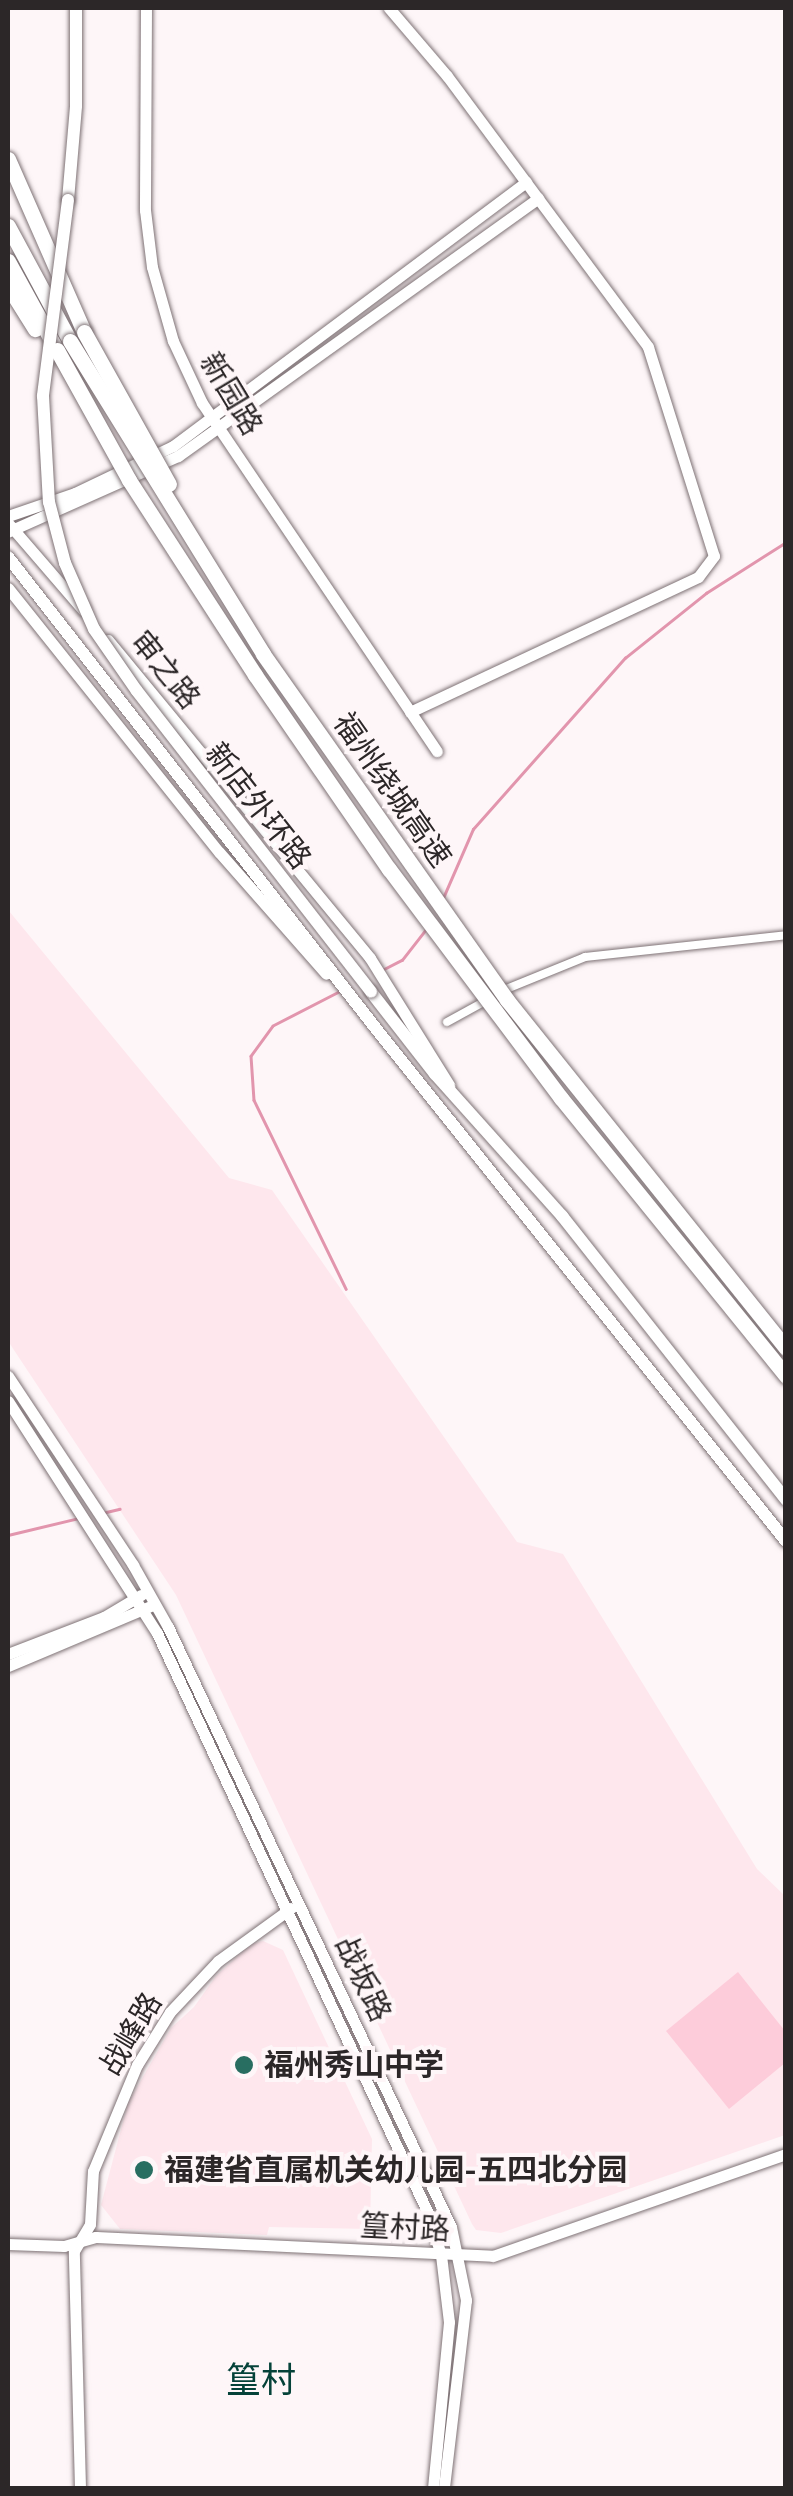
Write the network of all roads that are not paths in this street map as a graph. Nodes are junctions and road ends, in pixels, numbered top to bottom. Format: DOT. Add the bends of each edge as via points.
graph roads {
  1 [pos="76,8"];
  2 [pos="146,8"];
  3 [pos="388,8"];
  4 [pos="8,158"];
  5 [pos="526,182"];
  6 [pos="538,198"];
  7 [pos="8,226"];
  8 [pos="8,260"];
  9 [pos="8,286"];
  10 [pos="65,344"];
  11 [pos="216,424"];
  12 [pos="9,525"];
  13 [pos="8,557"];
  14 [pos="8,588"];
  15 [pos="410,712"];
  16 [pos="437,750"];
  17 [pos="786,936"];
  18 [pos="354,1002"];
  19 [pos="447,1022"];
  20 [pos="455,1096"];
  21 [pos="786,1348"];
  22 [pos="8,1376"];
  23 [pos="786,1376"];
  24 [pos="8,1401"];
  25 [pos="786,1500"];
  26 [pos="786,1541"];
  27 [pos="143,1594"];
  28 [pos="150,1607"];
  29 [pos="8,1654"];
  30 [pos="8,1666"];
  31 [pos="294,1907"];
  32 [pos="786,2154"];
  33 [pos="79,2238"];
  34 [pos="8,2244"];
  35 [pos="441,2255"];
  36 [pos="460,2256"];
  37 [pos="80,2488"];
  38 [pos="432,2488"];
  39 [pos="444,2488"];
  1 -- 20 [label="main road, 新店外环路, bridge" via="72,169 43,396 49,502 65,563 94,629 137,691"];
  2 -- 11 [label="main road, 新园路" via="150,252 172,341"];
  3 -- 5 [label="main road"];
  4 -- 10 [label="highway"];
  5 -- 6 [label="main road"];
  5 -- 11 [label="main road"];
  6 -- 11 [label="main road"];
  6 -- 15 [label="main road" via="648,347 714,556 698,577"];
  7 -- 10 [label="highway, 福州绕城高速"];
  8 -- 10 [label="highway, 福州绕城高速"];
  9 -- 10 [label="highway"];
  10 -- 21 [label="highway, 福州绕城高速, bridge" via="262,654 506,1000"];
  10 -- 23 [label="highway, 福州绕城高速, bridge" via="129,480 255,675 561,1098"];
  11 -- 12 [label="main road" via="163,466"];
  11 -- 15 [label="main road, 新园路"];
  12 -- 20 [label="main road, 审之路" via="370,958"];
  13 -- 18 [label="main road, 新店外环路"];
  14 -- 18 [label="main road" via="218,852"];
  15 -- 16 [label="main road, 新园路"];
  17 -- 19 [label="street" via="585,957 513,983"];
  18 -- 26 [label="main road, 新店外环路"];
  20 -- 25 [label="main road, 新店外环路" via="562,1216"];
  22 -- 27 [label="main road, 战坂路"];
  24 -- 27 [label="main road, 战坂路"];
  27 -- 28 [label="main road, 战坂路"];
  27 -- 29 [label="main road" via="104,1617"];
  28 -- 30 [label="main road"];
  28 -- 31 [label="main road, 战坂路"];
  31 -- 33 [label="main road, 战峰路" via="218,1960 156,2032 97,2160 90,2224"];
  31 -- 35 [label="main road, 战坂路"];
  31 -- 36 [label="main road, 战坂路" via="434,2187"];
  32 -- 36 [label="main road, 篁村路" via="492,2256"];
  33 -- 34 [label="main road, 篁村路" via="64,2246"];
  33 -- 35 [label="main road, 篁村路"];
  33 -- 37 [label="main road, 战峰路" via="74,2258"];
  35 -- 36 [label="main road, 篁村路"];
  35 -- 38 [label="main road, 战坂路" via="449,2345"];
  36 -- 39 [label="main road, 战坂路" via="465,2327"];
}
